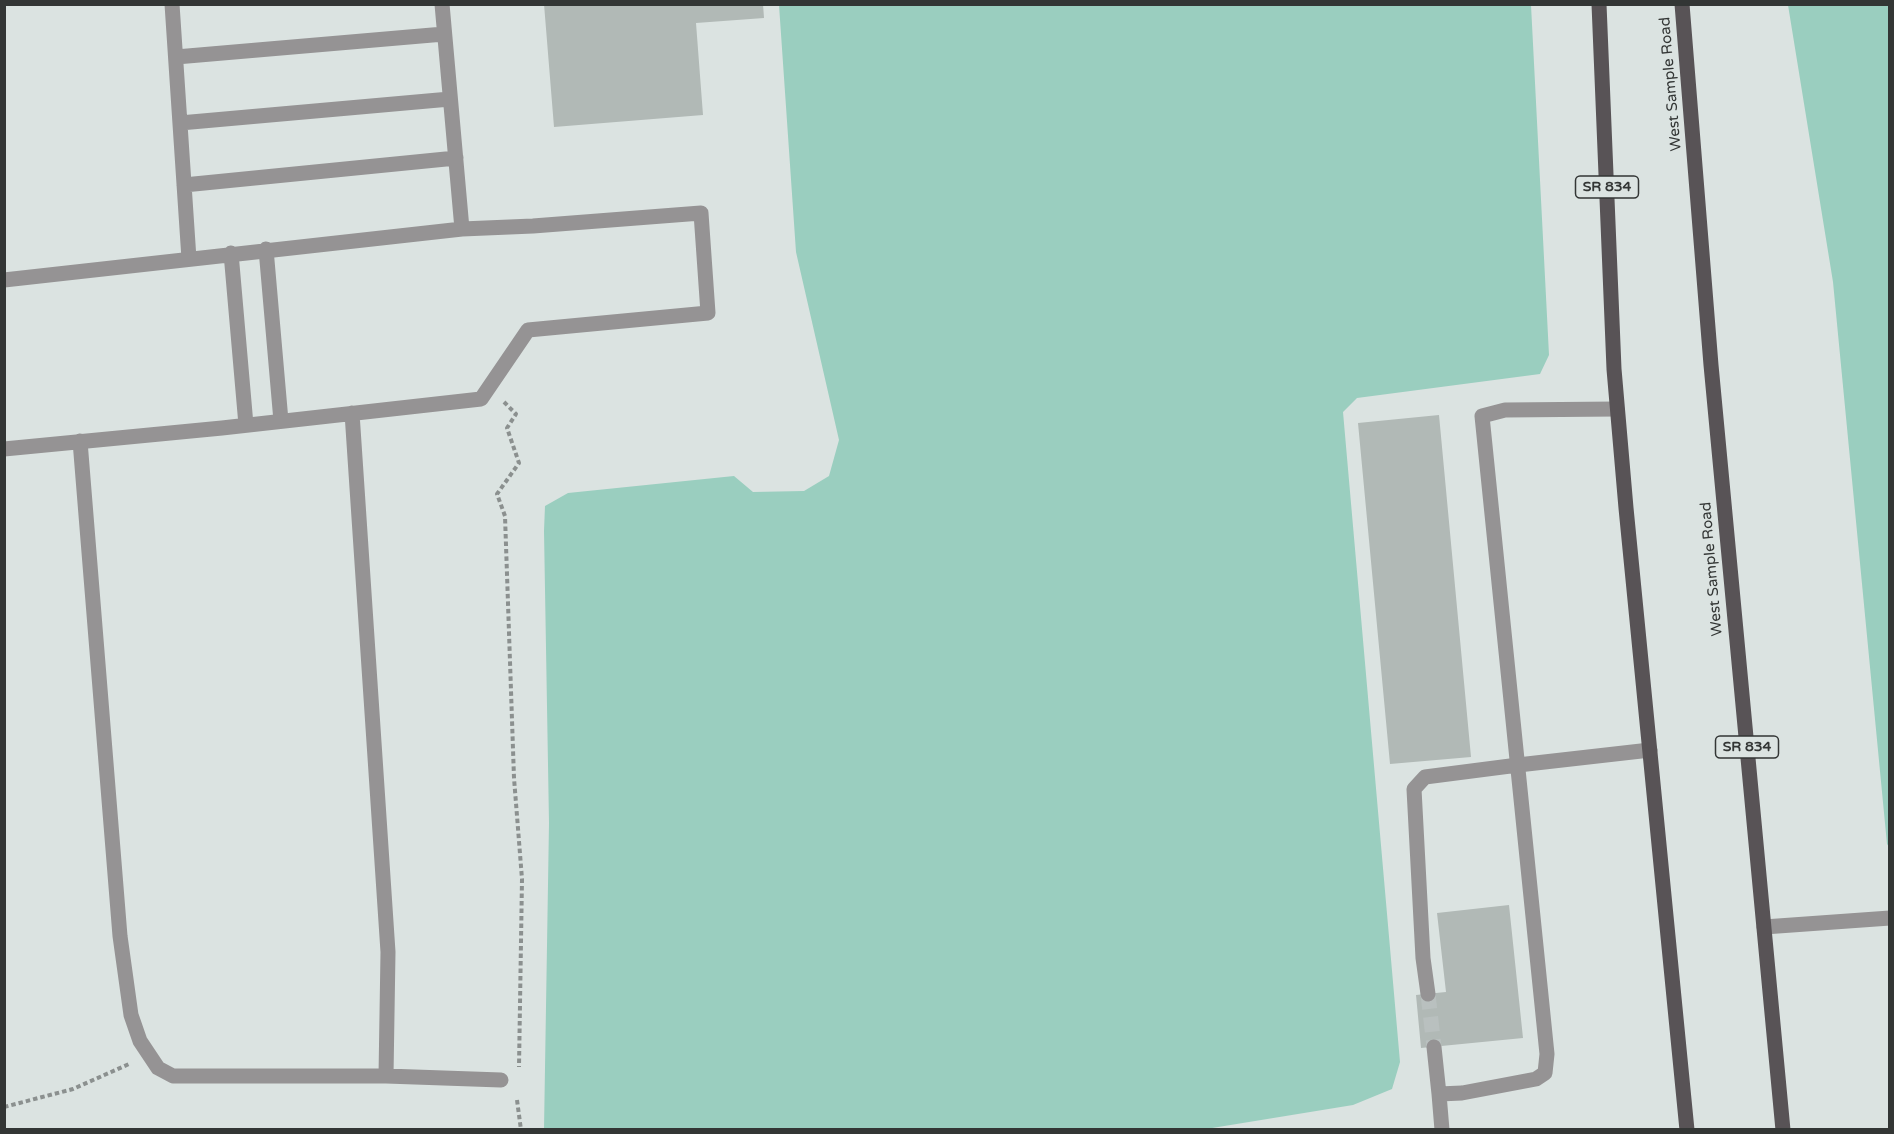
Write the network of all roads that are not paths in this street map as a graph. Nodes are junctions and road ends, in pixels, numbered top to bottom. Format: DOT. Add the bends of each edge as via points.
graph roads {
  1 [pos="172,4"];
  2 [pos="442,4"];
  3 [pos="1599,4"];
  4 [pos="1682,4"];
  5 [pos="444,34"];
  6 [pos="176,57"];
  7 [pos="450,99"];
  8 [pos="180,123"];
  9 [pos="456,158"];
  10 [pos="184,185"];
  11 [pos="462,229"];
  12 [pos="266,249"];
  13 [pos="231,253"];
  14 [pos="189,259"];
  15 [pos="4,280"];
  16 [pos="1617,409"];
  17 [pos="352,413"];
  18 [pos="281,421"];
  19 [pos="246,425"];
  20 [pos="80,441"];
  21 [pos="4,449"];
  22 [pos="1650,750"];
  23 [pos="1518,765"];
  24 [pos="1890,918"];
  25 [pos="1764,927"];
  26 [pos="1428,994"];
  27 [pos="1434,1047"];
  28 [pos="386,1076"];
  29 [pos="501,1080"];
  30 [pos="1439,1094"];
  31 [pos="1442,1130"];
  32 [pos="1687,1130"];
  33 [pos="1783,1130"];
  1 -- 6 [label="lane"];
  2 -- 5 [label="lane"];
  3 -- 16 [label="main road, SR 834"];
  4 -- 25 [label="main road, West Sample Road / SR 834" via="1711,365"];
  5 -- 6 [label="lane"];
  5 -- 7 [label="lane"];
  6 -- 8 [label="lane"];
  7 -- 8 [label="lane"];
  7 -- 9 [label="lane"];
  8 -- 10 [label="lane"];
  9 -- 10 [label="lane"];
  9 -- 11 [label="lane"];
  10 -- 14 [label="lane"];
  11 -- 12 [label="lane"];
  11 -- 17 [label="lane" via="700,213 708,313 528,330 481,399"];
  12 -- 13 [label="lane"];
  12 -- 18 [label="lane"];
  13 -- 14 [label="lane"];
  13 -- 19 [label="lane"];
  14 -- 15 [label="lane"];
  16 -- 22 [label="main road, SR 834"];
  16 -- 23 [label="lane" via="1505,410 1482,416"];
  17 -- 18 [label="lane"];
  17 -- 28 [label="lane" via="388,952"];
  18 -- 19 [label="lane"];
  19 -- 20 [label="lane"];
  20 -- 21 [label="lane"];
  20 -- 28 [label="lane" via="120,936 131,1015 140,1041 158,1068 174,1076"];
  22 -- 23 [label="lane"];
  22 -- 32 [label="main road, SR 834"];
  23 -- 26 [label="lane" via="1425,777 1414,789 1423,958 1434,981"];
  23 -- 30 [label="lane" via="1547,1054 1545,1073 1536,1079"];
  24 -- 25 [label="lane"];
  25 -- 33 [label="main road, West Sample Road / SR 834"];
  27 -- 30 [label="lane" via="1442,1059 1437,1074"];
  28 -- 29 [label="lane"];
  30 -- 31 [label="lane"];
}
